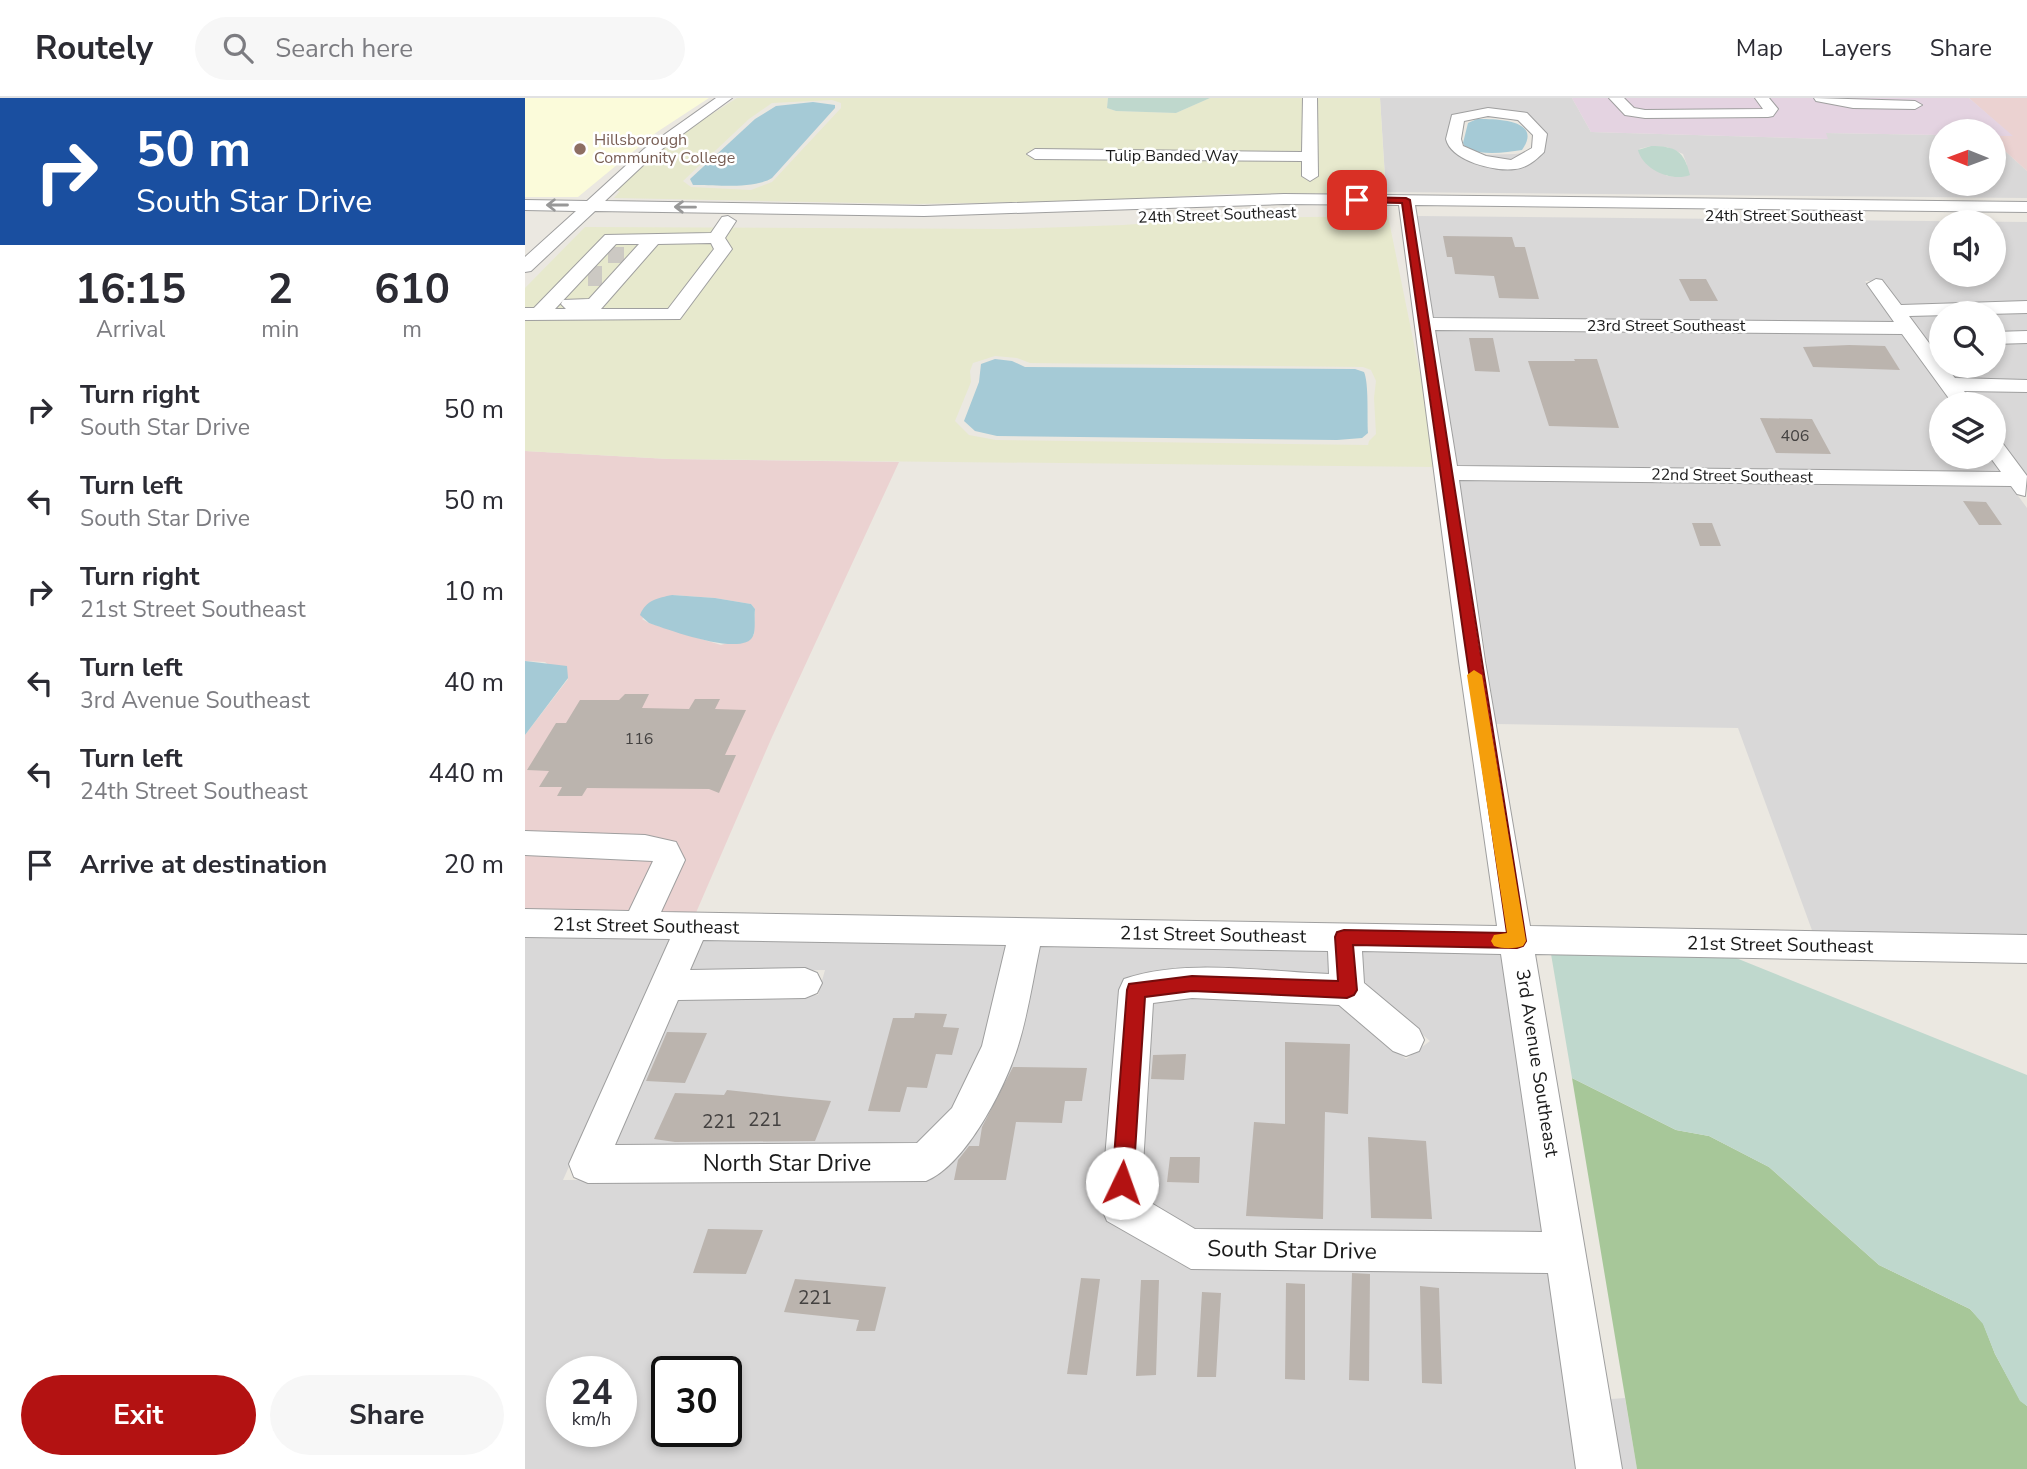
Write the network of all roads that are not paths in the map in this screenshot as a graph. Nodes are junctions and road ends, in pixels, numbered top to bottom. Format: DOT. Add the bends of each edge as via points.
graph roads {
  1 [pos="725,98"];
  2 [pos="1310,98"];
  3 [pos="1616,98"];
  4 [pos="1762,98"];
  5 [pos="1821,98"];
  6 [pos="1915,105"];
  7 [pos="1035,154"];
  8 [pos="1310,157"];
  9 [pos="1128,161"];
  10 [pos="1310,180"];
  11 [pos="1519,184"];
  12 [pos="1117,195"];
  13 [pos="525,205"];
  14 [pos="589,205"];
  15 [pos="1407,207"];
  16 [pos="2027,207"];
  17 [pos="2027,217"];
  18 [pos="525,219"];
  19 [pos="575,219"];
  20 [pos="728,221"];
  21 [pos="716,238"];
  22 [pos="525,267"];
  23 [pos="598,272"];
  24 [pos="1876,284"];
  25 [pos="2027,307"];
  26 [pos="2006,308"];
  27 [pos="1895,310"];
  28 [pos="1929,310"];
  29 [pos="1425,324"];
  30 [pos="1910,332"];
  31 [pos="1929,333"];
  32 [pos="2027,337"];
  33 [pos="2006,338"];
  34 [pos="1948,384"];
  35 [pos="2027,386"];
  36 [pos="1954,392"];
  37 [pos="2006,464"];
  38 [pos="1447,473"];
  39 [pos="2022,486"];
  40 [pos="525,843"];
  41 [pos="525,923"];
  42 [pos="639,925"];
  43 [pos="692,927"];
  44 [pos="1026,932"];
  45 [pos="1344,937"];
  46 [pos="1517,941"];
  47 [pos="2027,948"];
  48 [pos="805,983"];
  49 [pos="666,985"];
  50 [pos="1347,990"];
  51 [pos="1406,1040"];
  52 [pos="1567,1253"];
  53 [pos="1599,1469"];
  1 -- 14 [label="street" via="649,152"];
  2 -- 8 [label="street"];
  3 -- 4 [label="street" via="1630,112 1644,114 1767,113 1771,109"];
  5 -- 6 [label="street" via="1859,105"];
  7 -- 9 [label="street, Tulip Banded Way"];
  8 -- 9 [label="street, Tulip Banded Way"];
  8 -- 10 [label="street"];
  9 -- 12 [label="street" via="1117,164"];
  11 -- 11 [label="street" via="1528,160 1539,149 1540,134 1533,125 1522,116 1506,114 1457,117 1455,146"];
  11 -- 15 [label="street, 24th Street Southeast"];
  11 -- 16 [label="street, 24th Street Southeast"];
  12 -- 14 [label="street, 24th Street Southeast, one-way" via="924,211"];
  12 -- 15 [label="street, 24th Street Southeast" via="1288,212"];
  12 -- 20 [label="street, 24th Street Southeast" via="919,223"];
  14 -- 13 [label="street, 24th Street Southeast, one-way"];
  14 -- 19 [label="street"];
  15 -- 17 [label="street, 24th Street Southeast"];
  15 -- 29 [label="street, 3rd Avenue Southeast"];
  18 -- 19 [label="street, 24th Street Southeast"];
  19 -- 20 [label="street, 24th Street Southeast"];
  19 -- 22 [label="street"];
  20 -- 21 [label="street"];
  21 -- 23 [label="street"];
  21 -- 23 [label="street" via="723,249 673,315"];
  24 -- 27 [label="street"];
  25 -- 26 [label="street"];
  27 -- 28 [label="street"];
  27 -- 30 [label="street"];
  29 -- 30 [label="street, 23rd Street Southeast"];
  29 -- 38 [label="street, 3rd Avenue Southeast"];
  30 -- 31 [label="street, 23rd Street Southeast"];
  30 -- 34 [label="street"];
  32 -- 33 [label="street"];
  34 -- 35 [label="street"];
  34 -- 36 [label="street"];
  37 -- 39 [label="street"];
  38 -- 39 [label="street, 22nd Street Southeast"];
  38 -- 46 [label="street, 3rd Avenue Southeast"];
  40 -- 42 [label="street" via="665,851 669,860"];
  41 -- 42 [label="street, 21st Street Southeast"];
  42 -- 43 [label="street, 21st Street Southeast"];
  43 -- 44 [label="street, 21st Street Southeast"];
  43 -- 49 [label="street, North Star Drive"];
  44 -- 45 [label="street, 21st Street Southeast"];
  44 -- 49 [label="street, North Star Drive" via="1000,1047 964,1120 926,1162 588,1164"];
  45 -- 46 [label="street, 21st Street Southeast"];
  45 -- 50 [label="street"];
  46 -- 47 [label="street, 21st Street Southeast"];
  46 -- 52 [label="street, 3rd Avenue Southeast"];
  48 -- 49 [label="street"];
  50 -- 51 [label="street"];
  50 -- 52 [label="street, South Star Drive" via="1192,984 1136,990 1121,1207 1191,1249"];
  52 -- 53 [label="street, 3rd Avenue Southeast"];
}
